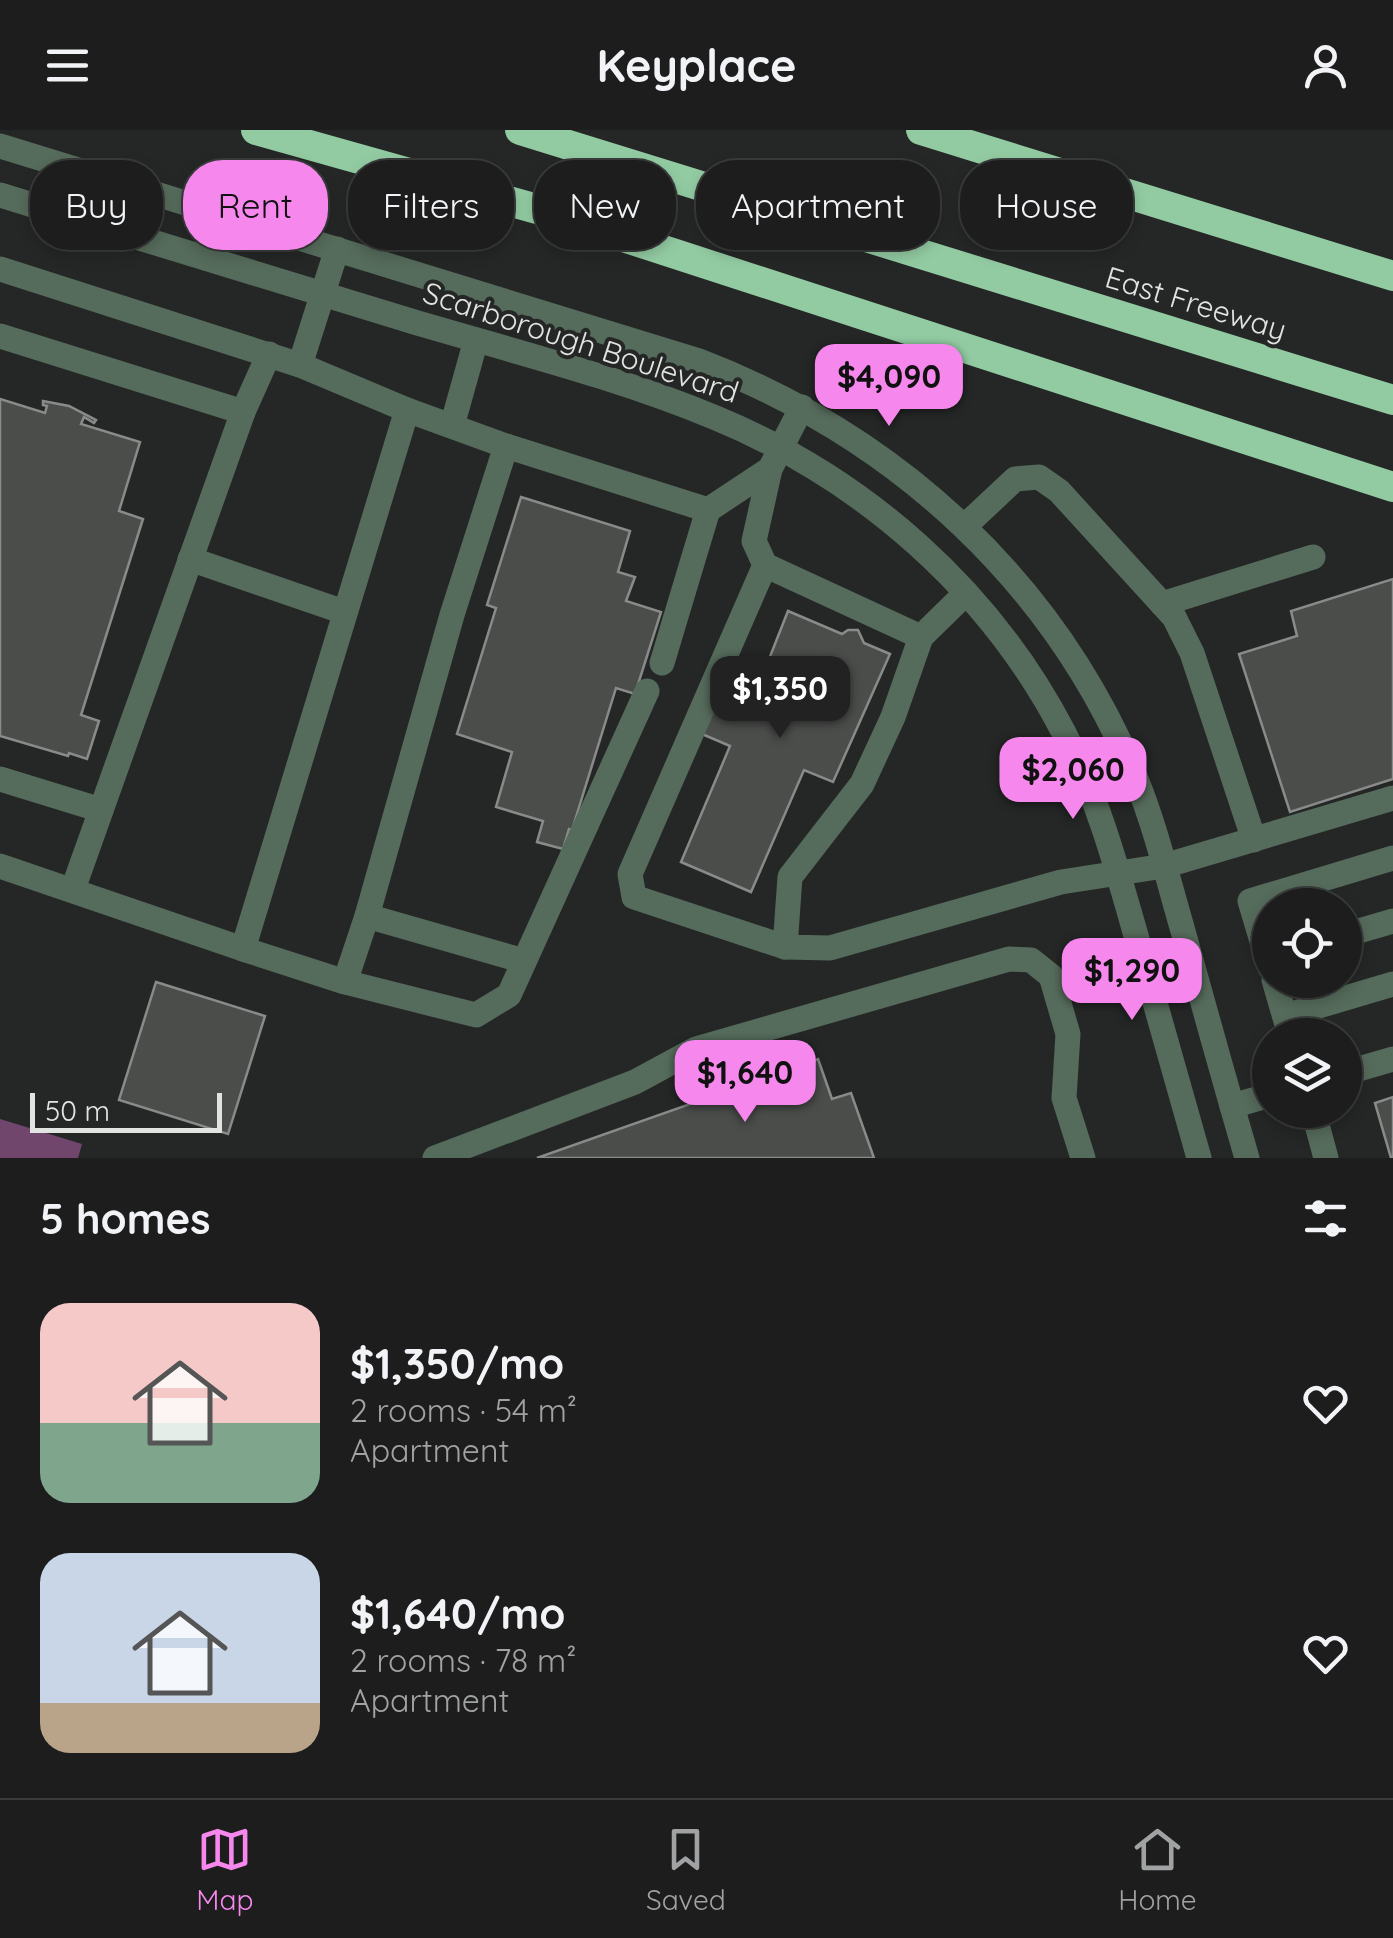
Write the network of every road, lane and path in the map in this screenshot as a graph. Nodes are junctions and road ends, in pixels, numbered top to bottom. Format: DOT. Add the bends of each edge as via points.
graph roads {
  1 [pos="256,130"];
  2 [pos="520,130"];
  3 [pos="922,130"];
  4 [pos="0,146"];
  5 [pos="0,195"];
  6 [pos="337,250"];
  7 [pos="0,269"];
  8 [pos="1393,276"];
  9 [pos="323,294"];
  10 [pos="0,336"];
  11 [pos="476,340"];
  12 [pos="269,354"];
  13 [pos="300,365"];
  14 [pos="1393,400"];
  15 [pos="802,407"];
  16 [pos="407,410"];
  17 [pos="243,412"];
  18 [pos="452,426"];
  19 [pos="506,446"];
  20 [pos="775,459"];
  21 [pos="1393,486"];
  22 [pos="708,510"];
  23 [pos="965,526"];
  24 [pos="1313,557"];
  25 [pos="190,559"];
  26 [pos="765,564"];
  27 [pos="966,593"];
  28 [pos="1162,604"];
  29 [pos="344,612"];
  30 [pos="921,637"];
  31 [pos="662,663"];
  32 [pos="648,691"];
  33 [pos="0,779"];
  34 [pos="1393,798"];
  35 [pos="101,810"];
  36 [pos="1254,840"];
  37 [pos="1393,858"];
  38 [pos="0,866"];
  39 [pos="1164,866"];
  40 [pos="1118,874"];
  41 [pos="1293,888"];
  42 [pos="73,889"];
  43 [pos="367,916"];
  44 [pos="1393,921"];
  45 [pos="1362,930"];
  46 [pos="784,947"];
  47 [pos="243,949"];
  48 [pos="524,961"];
  49 [pos="345,982"];
  50 [pos="1393,984"];
  51 [pos="1308,1018"];
  52 [pos="1393,1059"];
  53 [pos="1362,1069"];
  54 [pos="1252,1101"];
  55 [pos="1232,1106"];
  56 [pos="1318,1128"];
  57 [pos="436,1158"];
  58 [pos="1084,1158"];
  59 [pos="1199,1158"];
  60 [pos="1247,1158"];
  61 [pos="1326,1158"];
  1 -- 21 [label="highway" via="538,209"];
  2 -- 14 [label="highway, East Freeway"];
  3 -- 8 [label="highway"];
  4 -- 6 [label="street, Scarborough Boulevard"];
  5 -- 9 [label="street, Scarborough Boulevard"];
  6 -- 9 [label="street"];
  6 -- 15 [label="street, Scarborough Boulevard" via="699,361"];
  7 -- 12 [label="street"];
  9 -- 11 [label="street, Scarborough Boulevard"];
  9 -- 13 [label="street"];
  10 -- 17 [label="street"];
  11 -- 18 [label="street"];
  11 -- 20 [label="street, Scarborough Boulevard" via="696,410"];
  12 -- 13 [label="street"];
  12 -- 17 [label="street"];
  13 -- 16 [label="street"];
  15 -- 20 [label="street"];
  15 -- 23 [label="street, Scarborough Boulevard" via="888,462"];
  16 -- 18 [label="street"];
  16 -- 29 [label="street"];
  17 -- 25 [label="street"];
  18 -- 19 [label="street"];
  19 -- 22 [label="street"];
  19 -- 43 [label="street"];
  20 -- 22 [label="street"];
  20 -- 26 [label="street" via="754,542"];
  20 -- 27 [label="street, Scarborough Boulevard" via="843,485"];
  22 -- 31 [label="street"];
  23 -- 28 [label="street" via="1015,479 1039,477 1059,490"];
  23 -- 39 [label="street, Scarborough Boulevard" via="1030,596 1086,678 1135,778"];
  24 -- 28 [label="street"];
  25 -- 29 [label="street"];
  25 -- 35 [label="street"];
  26 -- 30 [label="street"];
  26 -- 46 [label="street" via="630,874 634,897"];
  27 -- 30 [label="street"];
  27 -- 40 [label="street, Scarborough Boulevard" via="1034,679 1064,734"];
  28 -- 36 [label="street" via="1192,652"];
  29 -- 47 [label="street"];
  30 -- 46 [label="street" via="862,784 790,877"];
  32 -- 48 [label="street"];
  33 -- 35 [label="street"];
  34 -- 36 [label="street"];
  35 -- 42 [label="street"];
  36 -- 39 [label="street"];
  37 -- 41 [label="street"];
  38 -- 42 [label="street"];
  39 -- 40 [label="street"];
  39 -- 55 [label="street, Scarborough Boulevard"];
  40 -- 46 [label="street" via="1061,882 830,948"];
  40 -- 59 [label="street, Scarborough Boulevard"];
  42 -- 47 [label="street"];
  43 -- 48 [label="street"];
  43 -- 49 [label="street"];
  44 -- 45 [label="street"];
  47 -- 49 [label="street"];
  48 -- 49 [label="street" via="509,995 476,1016"];
  50 -- 51 [label="street"];
  52 -- 53 [label="street"];
  54 -- 55 [label="street"];
  55 -- 60 [label="street, Scarborough Boulevard"];
  56 -- 61 [label="street"];
  57 -- 58 [label="street" via="635,1082 696,1049 1009,959 1031,960 1051,976 1068,1034 1064,1098"];
}
